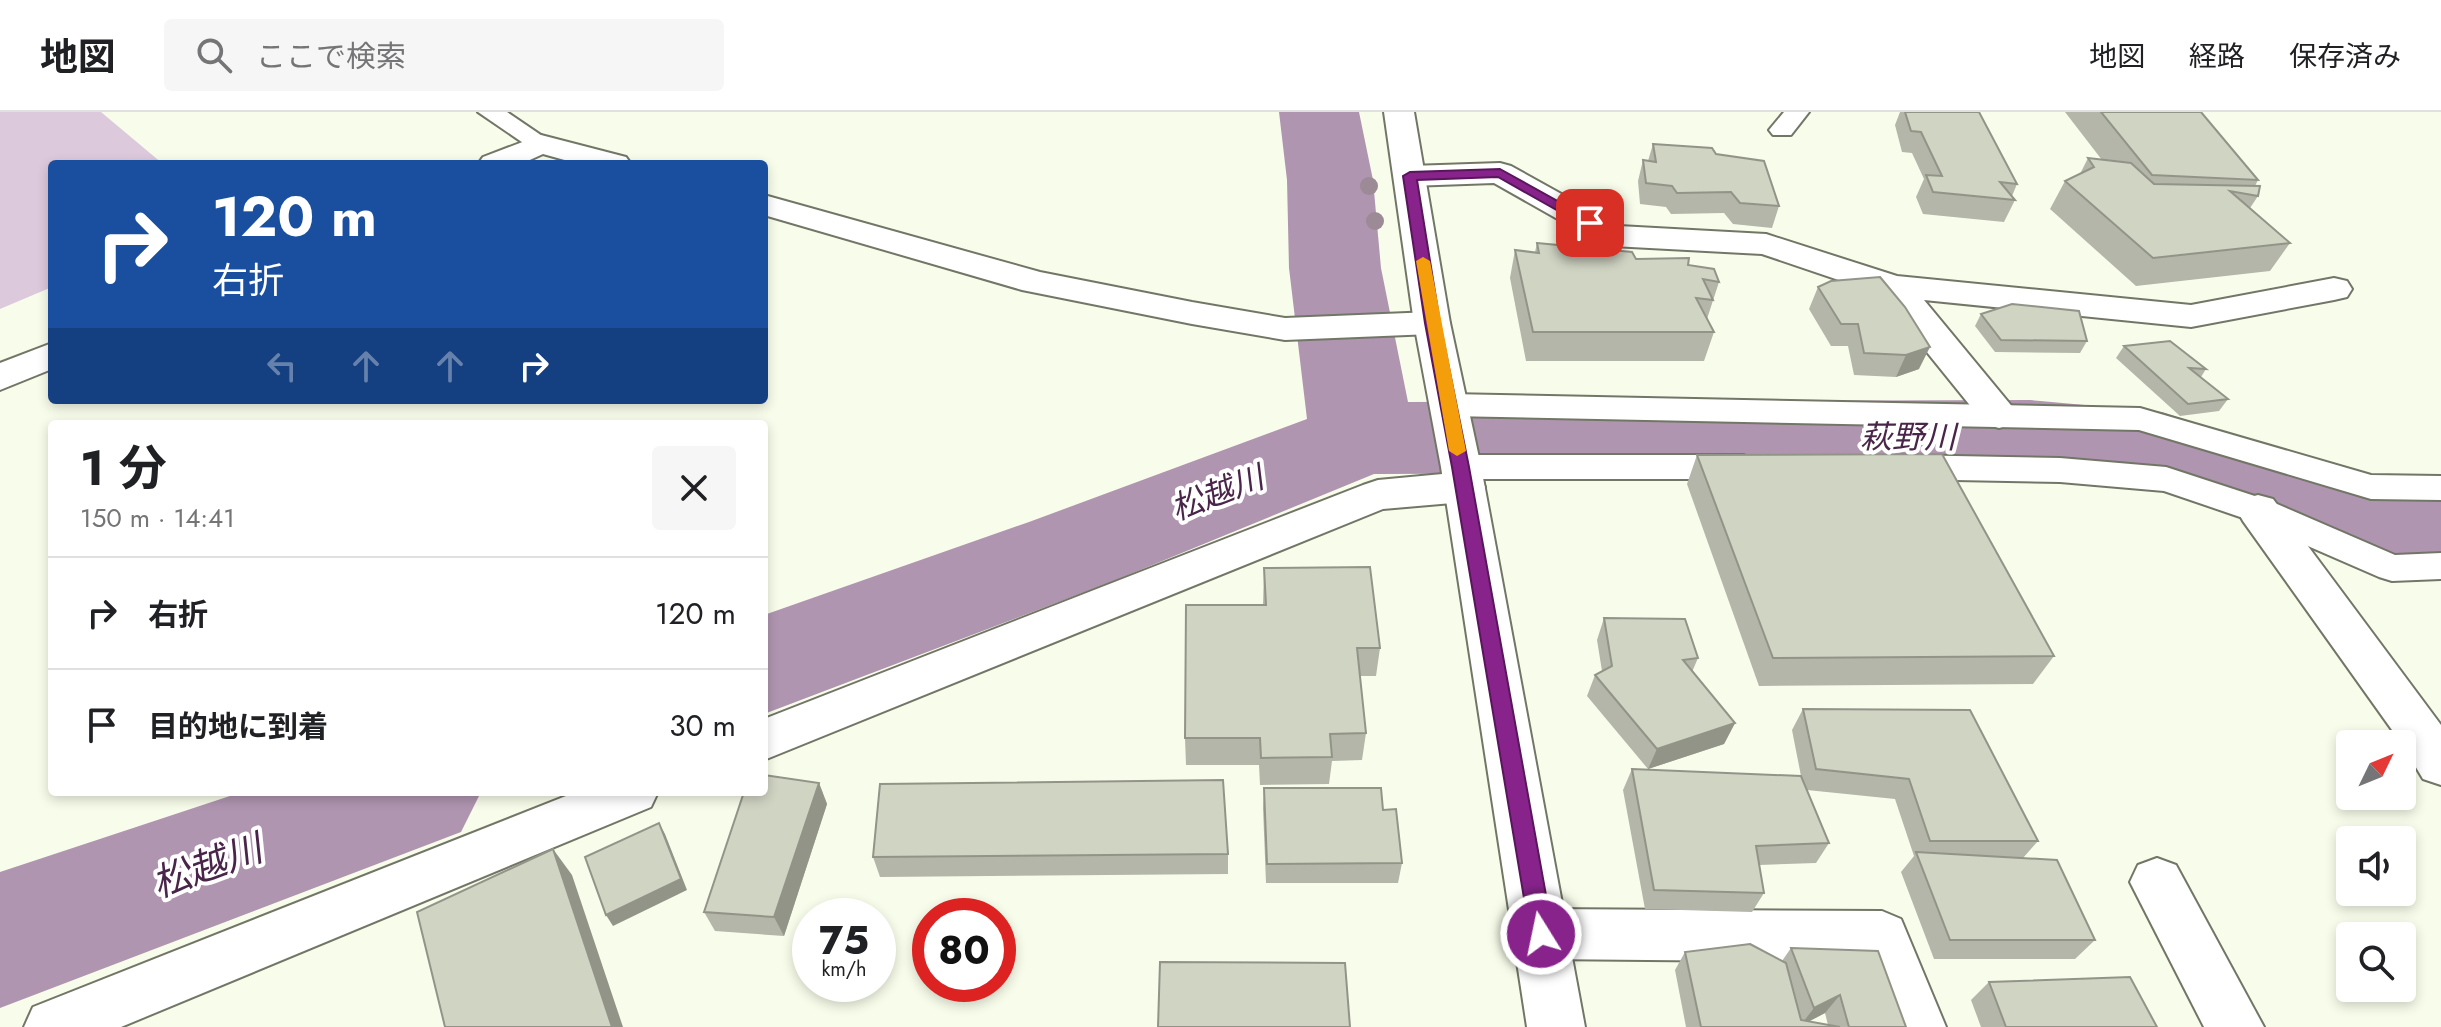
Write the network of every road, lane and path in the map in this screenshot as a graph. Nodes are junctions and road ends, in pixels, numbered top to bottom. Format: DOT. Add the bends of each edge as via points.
graph roads {
  1 [pos="490,112"];
  2 [pos="1399,112"];
  3 [pos="541,144"];
  4 [pos="503,160"];
  5 [pos="600,160"];
  6 [pos="1410,176"];
  7 [pos="768,206"];
  8 [pos="1893,286"];
  9 [pos="2334,289"];
  10 [pos="1432,323"];
  11 [pos="48,357"];
  12 [pos="0,378"];
  13 [pos="1450,410"];
  14 [pos="1999,415"];
  15 [pos="1771,467"];
  16 [pos="1864,467"];
  17 [pos="1461,472"];
  18 [pos="2441,488"];
  19 [pos="2258,510"];
  20 [pos="2441,566"];
  21 [pos="768,738"];
  22 [pos="2441,764"];
  23 [pos="623,796"];
  24 [pos="2157,882"];
  25 [pos="1541,934"];
  26 [pos="53,1027"];
  27 [pos="1556,1027"];
  28 [pos="1917,1027"];
  29 [pos="2235,1027"];
  1 -- 3 [label="lane"];
  2 -- 6 [label="main road"];
  3 -- 4 [label="main road"];
  3 -- 5 [label="main road"];
  6 -- 8 [label="main road" via="1500,173 1612,236 1766,244"];
  6 -- 10 [label="main road"];
  7 -- 10 [label="main road" via="1035,282 1285,329"];
  8 -- 9 [label="main road" via="2191,316"];
  8 -- 14 [label="main road"];
  10 -- 13 [label="main road"];
  11 -- 12 [label="main road"];
  13 -- 14 [label="lane"];
  13 -- 17 [label="main road"];
  14 -- 18 [label="lane" via="2140,419 2371,487"];
  15 -- 17 [label="lane"];
  16 -- 19 [label="lane" via="2060,470 2166,479"];
  17 -- 21 [label="main road" via="1378,495"];
  17 -- 25 [label="main road"];
  19 -- 20 [label="lane" via="2392,568"];
  19 -- 22 [label="main road"];
  23 -- 26 [label="main road"];
  24 -- 29 [label="main road"];
  25 -- 27 [label="main road"];
  25 -- 28 [label="main road" via="1882,937"];
}
